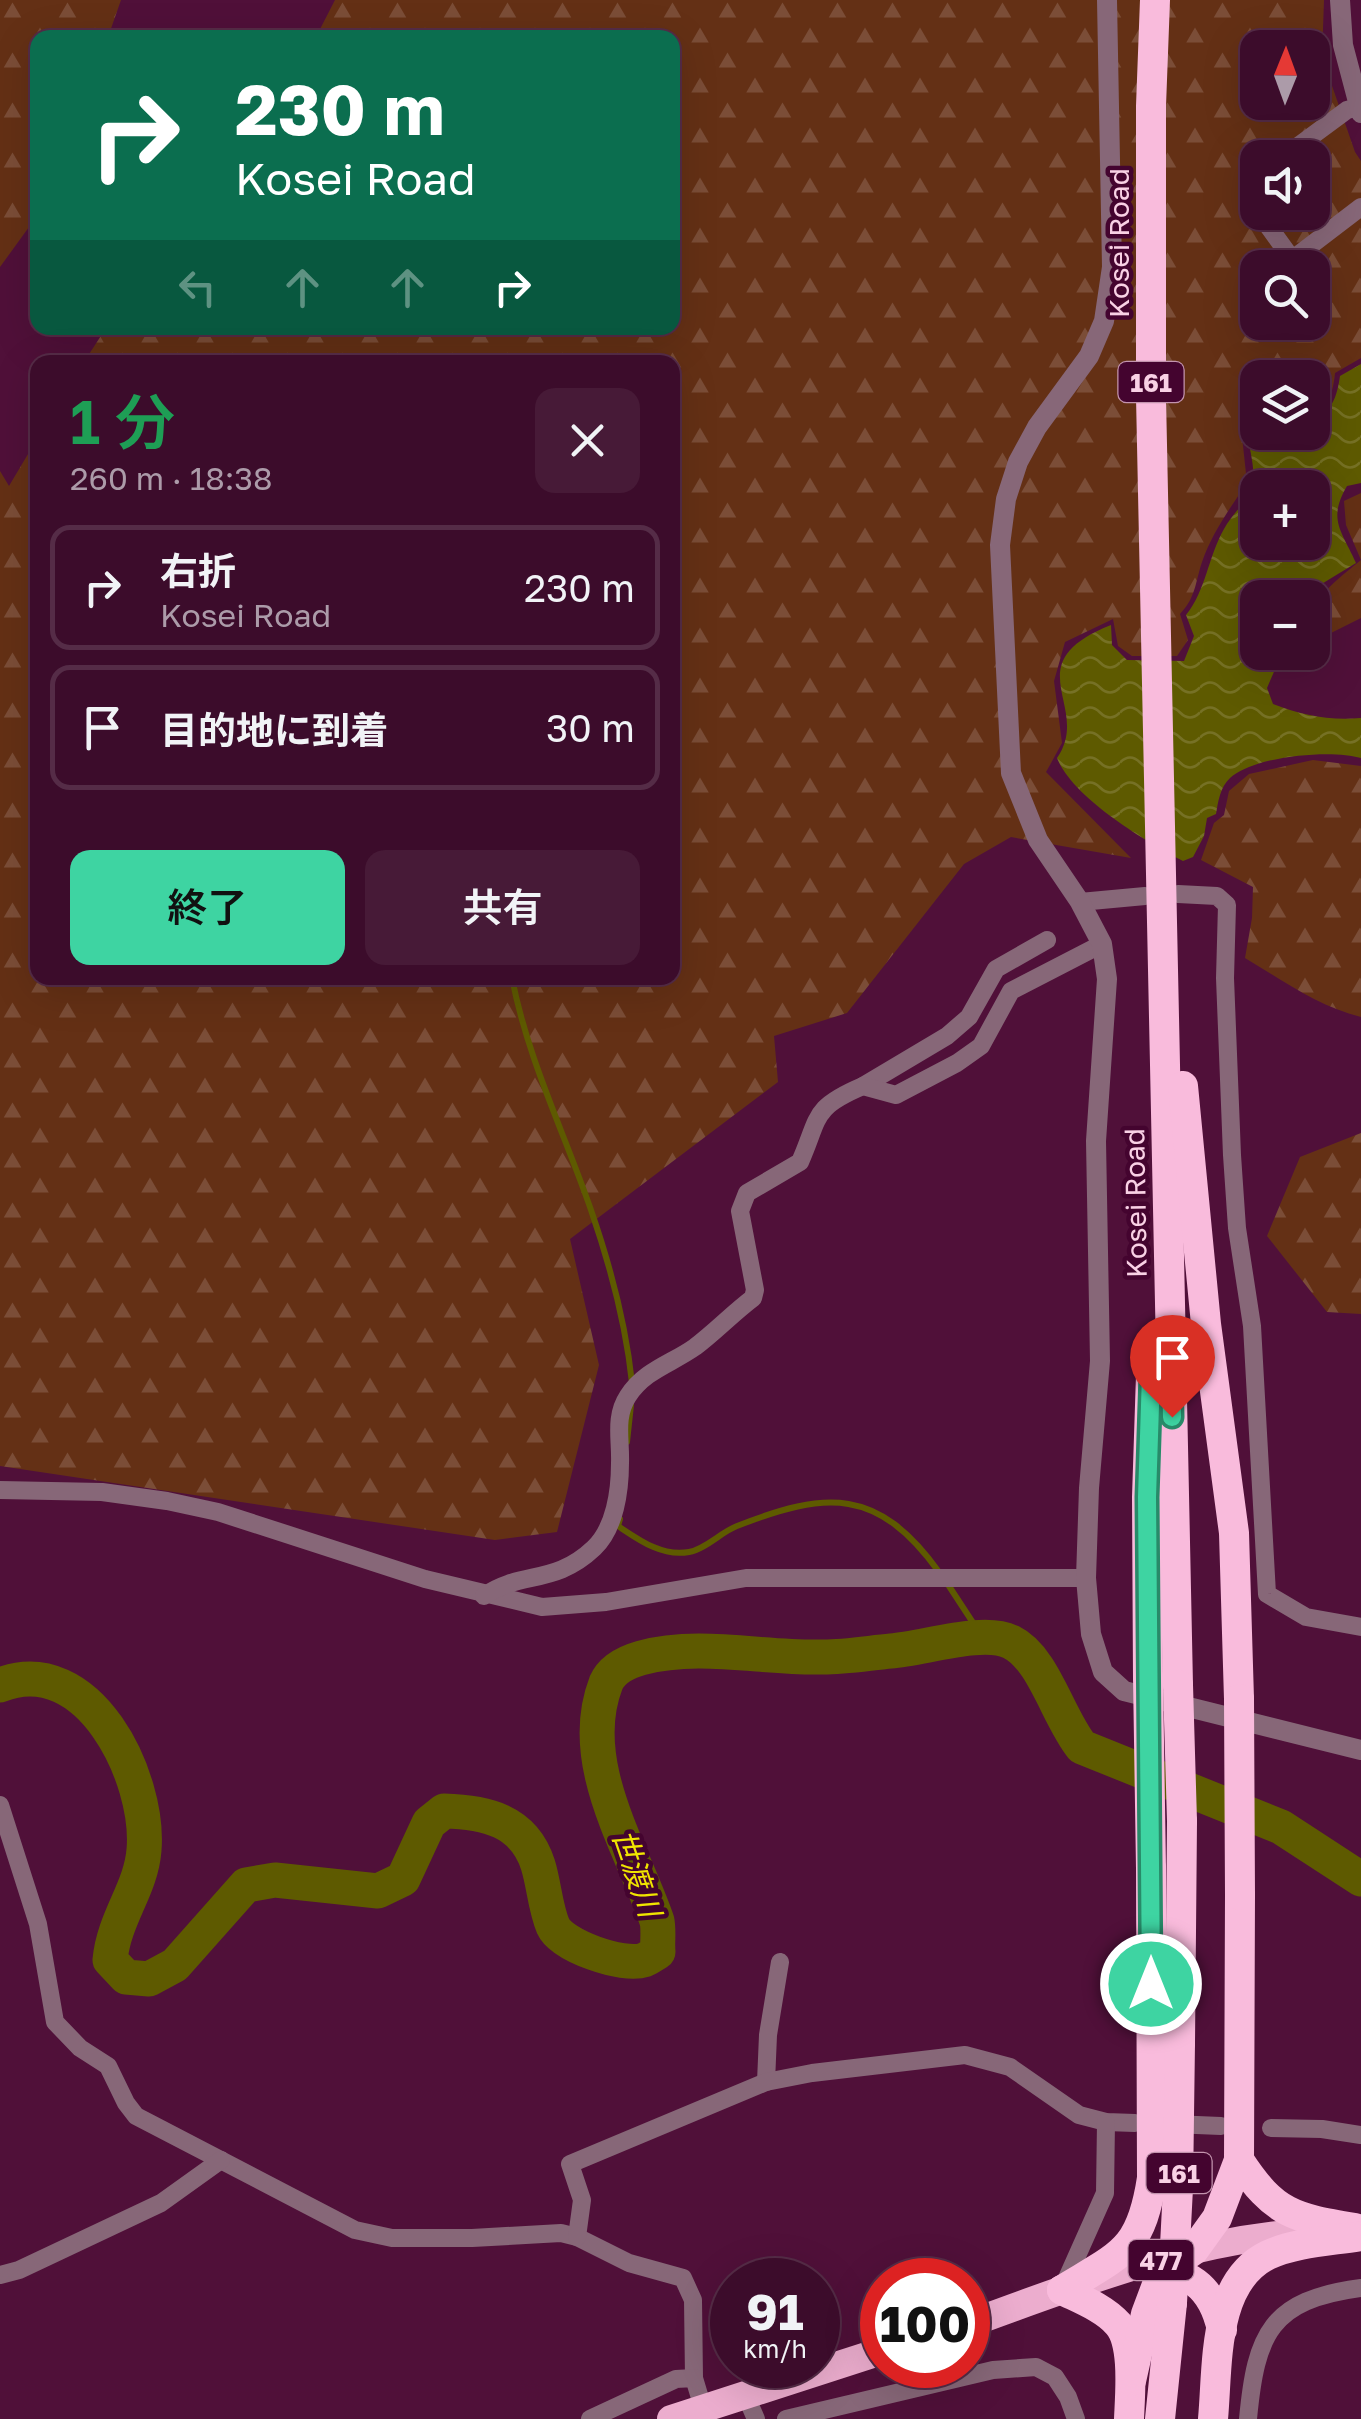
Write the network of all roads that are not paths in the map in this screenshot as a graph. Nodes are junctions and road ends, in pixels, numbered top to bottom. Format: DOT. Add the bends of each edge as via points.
graph roads {
  1 [pos="1107,0"];
  2 [pos="1147,0"];
  3 [pos="1155,0"];
  4 [pos="1340,0"];
  5 [pos="1151,106"];
  6 [pos="1359,110"];
  7 [pos="1306,140"];
  8 [pos="1361,207"];
  9 [pos="1303,250"];
  10 [pos="1162,900"];
  11 [pos="1080,902"];
  12 [pos="1047,940"];
  13 [pos="1102,944"];
  14 [pos="863,1086"];
  15 [pos="1170,1330"];
  16 [pos="0,1490"];
  17 [pos="1086,1578"];
  18 [pos="484,1596"];
  19 [pos="1361,1626"];
  20 [pos="1361,1750"];
  21 [pos="0,1804"];
  22 [pos="780,1962"];
  23 [pos="766,2082"];
  24 [pos="1106,2122"];
  25 [pos="1135,2123"];
  26 [pos="1164,2124"];
  27 [pos="1222,2126"];
  28 [pos="1271,2128"];
  29 [pos="1361,2135"];
  30 [pos="221,2160"];
  31 [pos="1239,2160"];
  32 [pos="1152,2178"];
  33 [pos="1361,2232"];
  34 [pos="577,2237"];
  35 [pos="1194,2250"];
  36 [pos="1155,2267"];
  37 [pos="0,2275"];
  38 [pos="1361,2288"];
  39 [pos="1062,2290"];
  40 [pos="990,2316"];
  41 [pos="1222,2330"];
  42 [pos="860,2360"];
  43 [pos="694,2378"];
  44 [pos="1131,2381"];
  45 [pos="750,2407"];
  46 [pos="703,2408"];
  47 [pos="590,2419"];
  48 [pos="671,2419"];
  49 [pos="786,2419"];
  50 [pos="1076,2419"];
  51 [pos="1129,2419"];
  52 [pos="1160,2419"];
  53 [pos="1213,2419"];
  54 [pos="1248,2419"];
  1 -- 11 [label="street" via="1112,267 1104,321 1090,356 1018,462 1000,545 1011,772 1038,840"];
  2 -- 5 [label="highway, Kosei Road / 161"];
  3 -- 5 [label="highway, Kosei Road / 161"];
  4 -- 6 [label="street"];
  5 -- 10 [label="highway, Kosei Road / 161"];
  6 -- 7 [label="street" via="1347,110"];
  8 -- 9 [label="street"];
  10 -- 11 [label="street"];
  10 -- 15 [label="highway, Kosei Road / 161"];
  10 -- 19 [label="street" via="1217,896 1228,905 1224,978 1236,1228 1252,1326 1267,1594 1306,1617"];
  10 -- 31 [label="highway, bridge" via="1234,1533"];
  11 -- 13 [label="street"];
  12 -- 14 [label="street" via="996,969 968,1017 947,1036"];
  13 -- 14 [label="street" via="1011,991 981,1046 957,1063 896,1095"];
  13 -- 17 [label="street" via="1106,979 1096,1141 1100,1362"];
  14 -- 18 [label="street" via="820,1114 800,1162 747,1193 740,1210 753,1298 691,1350 650,1372 626,1398 618,1422 614,1513 598,1545 570,1568 500,1585"];
  15 -- 32 [label="highway, bridge" via="1151,1375 1147,1497"];
  15 -- 52 [label="highway, Kosei Road / 161, bridge" via="1182,1821 1180,2042 1172,2303"];
  16 -- 18 [label="street" via="167,1500"];
  17 -- 18 [label="street" via="746,1578 542,1607"];
  17 -- 20 [label="street" via="1091,1634 1103,1672 1124,1691"];
  21 -- 30 [label="street" via="38,1924 55,2022 108,2066 136,2116"];
  22 -- 23 [label="street"];
  23 -- 24 [label="street" via="964,2055 1010,2067 1079,2115"];
  23 -- 34 [label="street" via="570,2164 582,2200"];
  24 -- 25 [label="street"];
  24 -- 39 [label="street" via="1105,2192"];
  26 -- 27 [label="street"];
  28 -- 29 [label="street"];
  30 -- 34 [label="street" via="355,2230 392,2238 561,2232"];
  30 -- 37 [label="street" via="160,2203"];
  31 -- 33 [label="highway" via="1278,2206"];
  31 -- 35 [label="highway" via="1217,2218"];
  32 -- 35 [label="highway" via="1164,2220"];
  32 -- 39 [label="highway" via="1146,2216 1132,2241"];
  33 -- 35 [label="highway, 477" via="1285,2234"];
  33 -- 41 [label="highway" via="1290,2248 1251,2266 1233,2289"];
  34 -- 43 [label="street" via="629,2263 683,2278 693,2300"];
  35 -- 36 [label="highway"];
  36 -- 39 [label="highway, 477"];
  36 -- 41 [label="highway" via="1204,2289"];
  36 -- 44 [label="highway"];
  38 -- 54 [label="street" via="1292,2307 1272,2326 1256,2364"];
  39 -- 40 [label="highway, 477"];
  39 -- 44 [label="highway" via="1118,2324"];
  41 -- 53 [label="highway"];
  42 -- 45 [label="highway"];
  43 -- 46 [label="street"];
  43 -- 47 [label="street" via="676,2378"];
  44 -- 51 [label="highway"];
  45 -- 46 [label="highway"];
  46 -- 48 [label="highway"];
  49 -- 50 [label="street" via="993,2370 1036,2367 1054,2377"];
}
